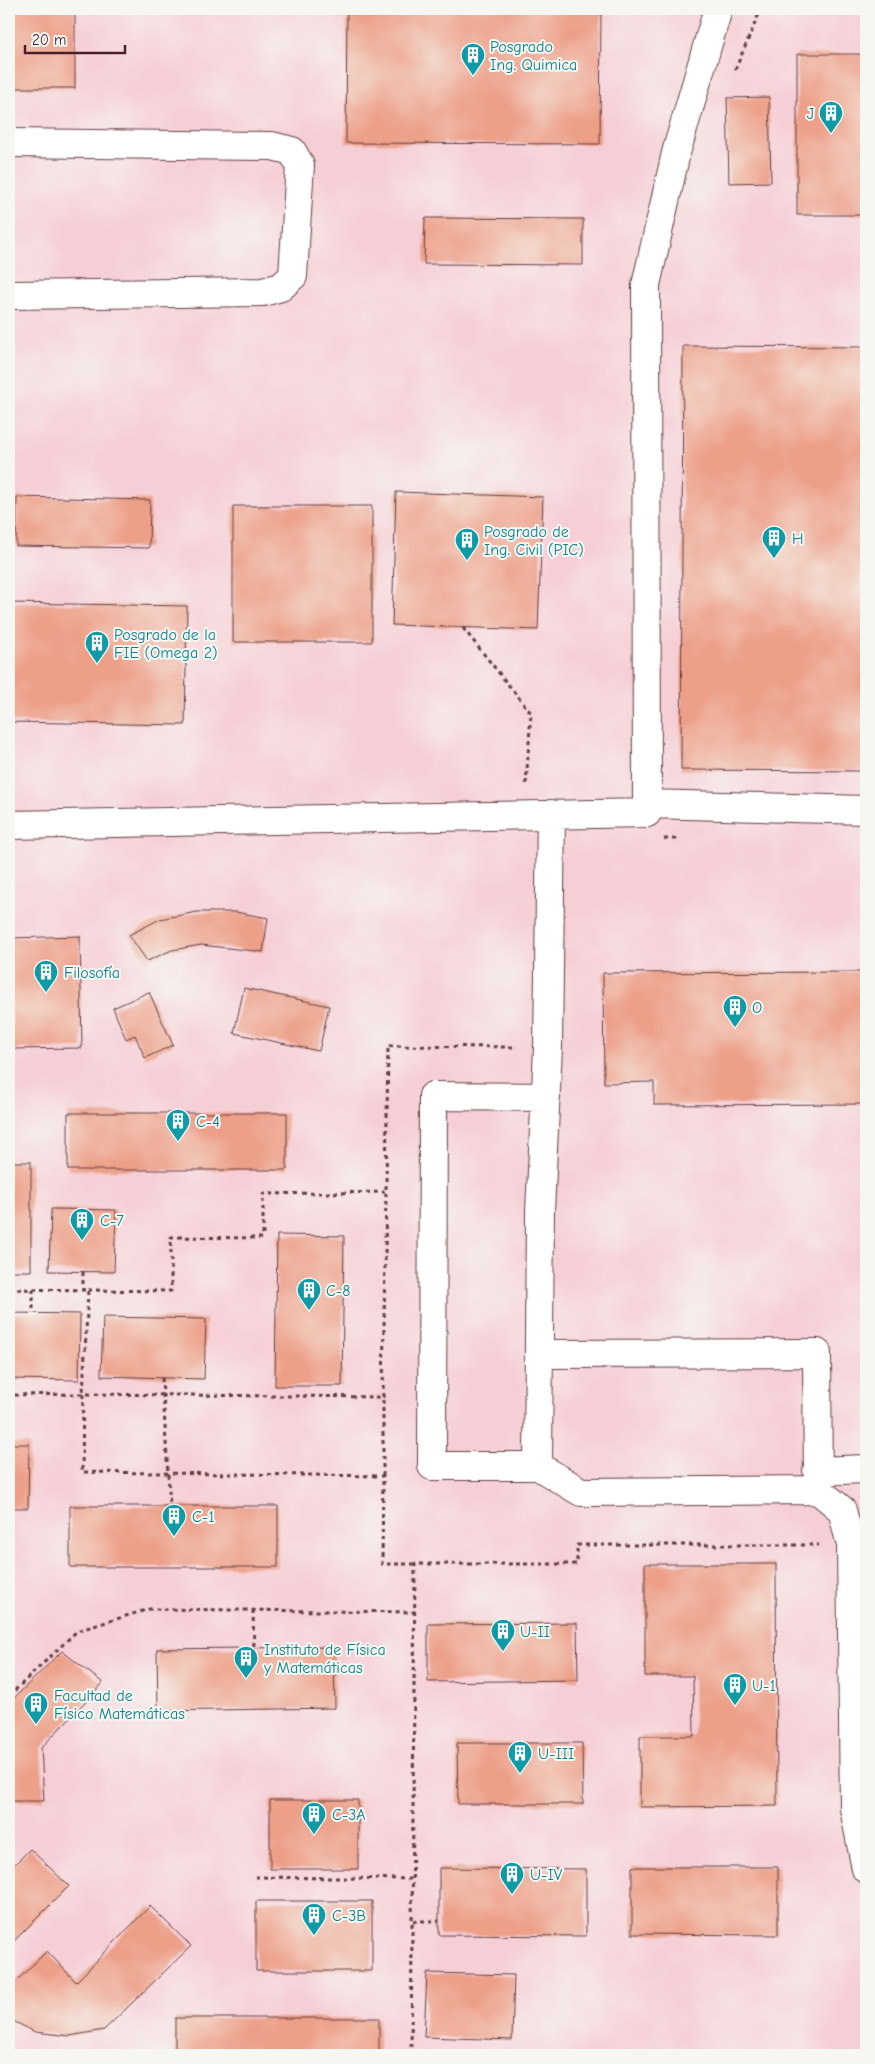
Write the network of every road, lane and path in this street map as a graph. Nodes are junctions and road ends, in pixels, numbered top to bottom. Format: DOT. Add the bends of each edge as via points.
graph roads {
  1 [pos="718,9"];
  2 [pos="9,143"];
  3 [pos="9,295"];
  4 [pos="463,628"];
  5 [pos="648,804"];
  6 [pos="675,805"];
  7 [pos="866,810"];
  8 [pos="538,814"];
  9 [pos="9,824"];
  10 [pos="655,839"];
  11 [pos="548,1048"];
  12 [pos="546,1097"];
  13 [pos="386,1192"];
  14 [pos="83,1272"];
  15 [pos="9,1289"];
  16 [pos="33,1289"];
  17 [pos="83,1290"];
  18 [pos="88,1290"];
  19 [pos="33,1313"];
  20 [pos="539,1354"];
  21 [pos="162,1378"];
  22 [pos="83,1394"];
  23 [pos="9,1395"];
  24 [pos="162,1395"];
  25 [pos="384,1398"];
  26 [pos="538,1466"];
  27 [pos="866,1468"];
  28 [pos="170,1473"];
  29 [pos="383,1476"];
  30 [pos="817,1481"];
  31 [pos="170,1506"];
  32 [pos="851,1546"];
  33 [pos="416,1564"];
  34 [pos="253,1610"];
  35 [pos="416,1612"];
  36 [pos="254,1648"];
  37 [pos="9,1696"];
  38 [pos="866,1869"];
  39 [pos="255,1878"];
  40 [pos="413,1879"];
  41 [pos="413,1921"];
  42 [pos="439,1921"];
  43 [pos="411,2055"];
  1 -- 5 [label="lane" via="676,153 646,285"];
  2 -- 3 [label="lane" via="272,146 292,151 300,166 293,276 281,287 263,292"];
  4 -- 8 [label="path" via="532,713"];
  5 -- 6 [label="lane"];
  5 -- 8 [label="lane" via="648,813"];
  6 -- 7 [label="lane"];
  6 -- 10 [label="path" via="675,839"];
  8 -- 9 [label="lane"];
  8 -- 11 [label="lane"];
  11 -- 12 [label="lane"];
  11 -- 13 [label="path" via="388,1046"];
  12 -- 20 [label="lane" via="540,1211"];
  12 -- 26 [label="lane" via="433,1096 432,1466"];
  13 -- 18 [label="path" via="263,1194 263,1238 171,1237 171,1290"];
  13 -- 25 [label="path"];
  14 -- 17 [label="path"];
  15 -- 16 [label="path"];
  16 -- 17 [label="path"];
  16 -- 19 [label="path"];
  17 -- 18 [label="path"];
  18 -- 22 [label="path"];
  20 -- 26 [label="lane"];
  20 -- 30 [label="lane" via="817,1353"];
  21 -- 24 [label="path"];
  22 -- 23 [label="path"];
  22 -- 24 [label="path"];
  22 -- 28 [label="path" via="82,1472"];
  24 -- 25 [label="path"];
  24 -- 28 [label="path"];
  25 -- 29 [label="path"];
  26 -- 30 [label="lane" via="581,1492"];
  27 -- 30 [label="lane"];
  28 -- 29 [label="path"];
  28 -- 31 [label="path"];
  29 -- 33 [label="path" via="382,1564"];
  30 -- 32 [label="lane" via="842,1510"];
  32 -- 33 [label="path" via="577,1545 577,1564"];
  32 -- 38 [label="lane" via="854,1808"];
  33 -- 35 [label="path"];
  34 -- 35 [label="path"];
  34 -- 36 [label="path"];
  34 -- 37 [label="path" via="149,1609 77,1631"];
  35 -- 40 [label="path"];
  39 -- 40 [label="path"];
  40 -- 41 [label="path"];
  41 -- 42 [label="path"];
  41 -- 43 [label="path"];
}
